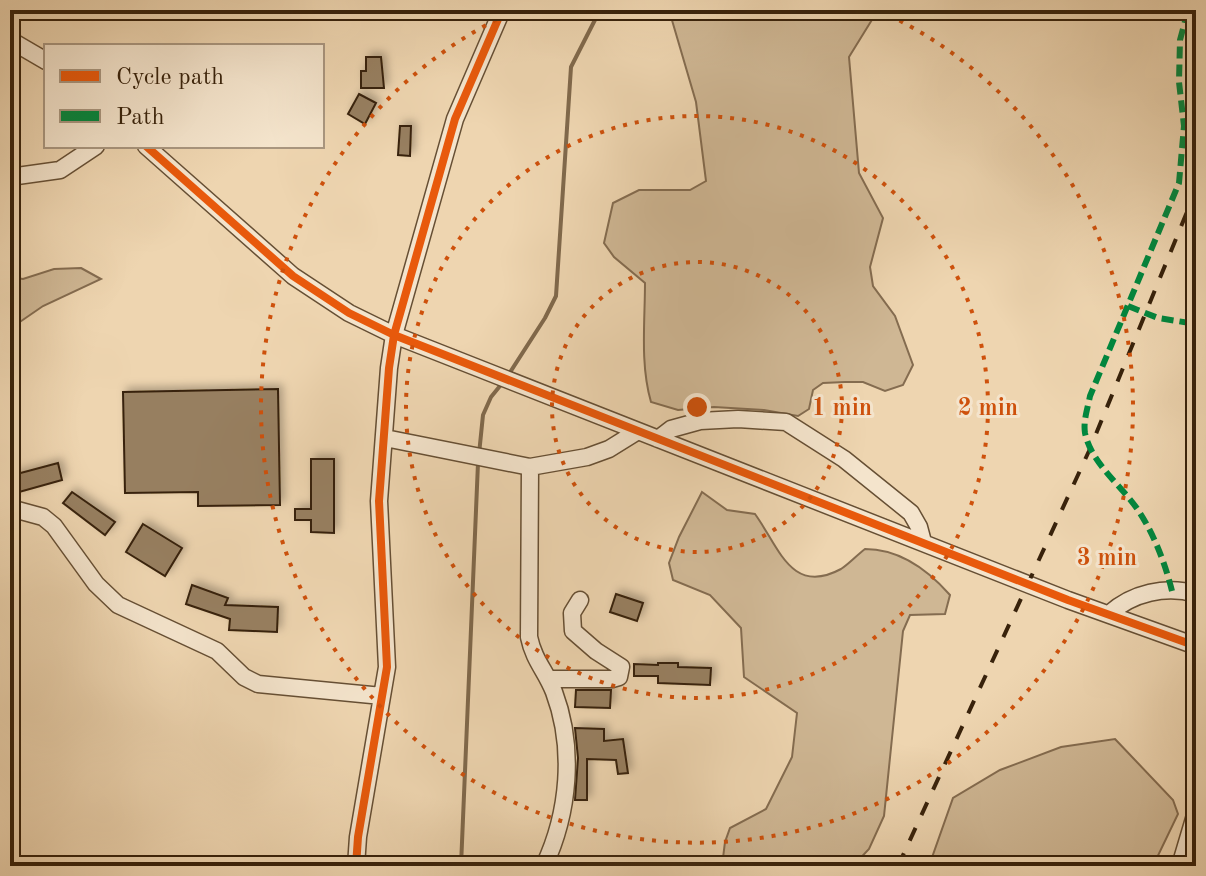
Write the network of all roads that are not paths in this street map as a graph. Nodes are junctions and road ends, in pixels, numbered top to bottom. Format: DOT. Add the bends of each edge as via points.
graph roads {
  1 [pos="68,10"];
  2 [pos="78,10"];
  3 [pos="502,10"];
  4 [pos="10,40"];
  5 [pos="44,60"];
  6 [pos="93,148"];
  7 [pos="148,148"];
  8 [pos="10,177"];
  9 [pos="394,335"];
  10 [pos="638,431"];
  11 [pos="385,438"];
  12 [pos="658,439"];
  13 [pos="530,467"];
  14 [pos="10,508"];
  15 [pos="923,542"];
  16 [pos="1196,594"];
  17 [pos="580,600"];
  18 [pos="1109,614"];
  19 [pos="1196,646"];
  20 [pos="548,679"];
  21 [pos="382,696"];
  22 [pos="1196,812"];
  23 [pos="356,866"];
  24 [pos="544,866"];
  25 [pos="1180,866"];
  1 -- 2 [label="street"];
  3 -- 9 [label="street" via="455,119"];
  4 -- 5 [label="street"];
  6 -- 8 [label="street" via="60,170"];
  7 -- 9 [label="street" via="293,276"];
  9 -- 10 [label="street"];
  9 -- 11 [label="street"];
  10 -- 12 [label="street"];
  10 -- 13 [label="street" via="598,453"];
  11 -- 13 [label="street"];
  11 -- 21 [label="street" via="379,501 387,667"];
  12 -- 15 [label="street"];
  12 -- 15 [label="street" via="671,429 700,421 786,422 844,459 911,513"];
  13 -- 20 [label="street" via="529,637"];
  14 -- 21 [label="street" via="43,517 54,526 118,605 217,651 244,677 258,684"];
  15 -- 18 [label="street"];
  16 -- 18 [label="street" via="1183,590 1141,595"];
  17 -- 20 [label="street" via="572,613 573,631 621,667 619,677"];
  18 -- 19 [label="street"];
  20 -- 24 [label="street" via="564,732 565,806"];
  21 -- 23 [label="street"];
  22 -- 25 [label="street"];
}
